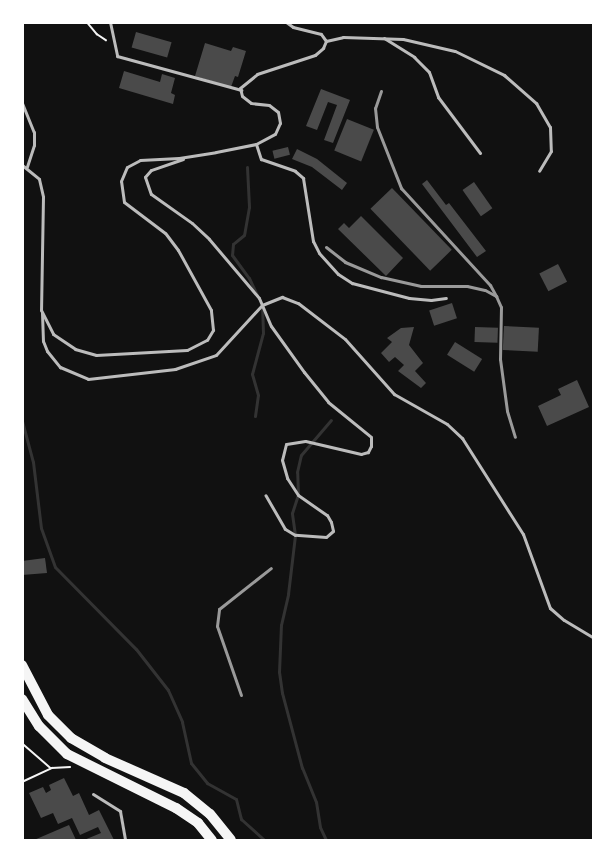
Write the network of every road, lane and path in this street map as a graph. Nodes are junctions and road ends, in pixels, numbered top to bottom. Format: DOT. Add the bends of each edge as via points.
graph roads {
  1 [pos="87,22"];
  2 [pos="110,22"];
  3 [pos="286,22"];
  4 [pos="383,38"];
  5 [pos="326,41"];
  6 [pos="113,43"];
  7 [pos="241,90"];
  8 [pos="22,103"];
  9 [pos="256,144"];
  10 [pos="480,153"];
  11 [pos="190,157"];
  12 [pos="25,166"];
  13 [pos="539,171"];
  14 [pos="446,298"];
  15 [pos="262,305"];
  16 [pos="41,310"];
  17 [pos="265,495"];
  18 [pos="594,638"];
  19 [pos="22,665"];
  20 [pos="22,699"];
  21 [pos="22,743"];
  22 [pos="86,765"];
  23 [pos="52,768"];
  24 [pos="22,782"];
  25 [pos="93,794"];
  26 [pos="125,840"];
  27 [pos="212,840"];
  28 [pos="231,840"];
  1 -- 6 [label="path" via="97,34"];
  2 -- 6 [label="lane"];
  3 -- 5 [label="lane" via="321,34"];
  4 -- 5 [label="lane" via="344,37"];
  4 -- 10 [label="lane" via="414,57 429,72 438,97"];
  4 -- 13 [label="lane" via="455,51 504,75 536,103 550,127 550,151"];
  5 -- 7 [label="lane" via="315,55 257,74"];
  6 -- 7 [label="lane" via="117,56"];
  7 -- 9 [label="lane" via="251,103 269,105 278,112 280,123 275,134"];
  8 -- 12 [label="lane" via="34,132 34,145"];
  9 -- 11 [label="lane"];
  9 -- 14 [label="lane" via="261,159 295,171 303,178 313,241 319,254 338,274 352,283 409,298"];
  11 -- 15 [label="lane" via="152,170 145,177 146,184 151,194 209,239"];
  11 -- 16 [label="lane" via="140,160 128,167 121,181 122,193 124,202 165,233 178,250 211,310 213,330 207,340 187,350 96,355 75,349 53,334"];
  12 -- 16 [label="lane" via="39,179 44,197"];
  15 -- 16 [label="lane" via="216,355 175,369 88,379 60,367 47,351 42,341"];
  15 -- 17 [label="lane" via="272,326 328,402 371,437 368,452 361,454 305,441 286,444 282,460 287,478 298,495 327,515 333,531 326,537 295,535 285,529"];
  15 -- 18 [label="lane" via="282,297 298,303 345,339 394,394 447,424 462,438 523,534 550,608"];
  19 -- 28 [label="highway" via="48,715 72,738 105,759 184,793 210,814"];
  20 -- 22 [label="highway" via="39,726 67,754"];
  21 -- 23 [label="path"];
  22 -- 23 [label="path"];
  22 -- 27 [label="highway" via="176,807 198,823"];
  23 -- 24 [label="path"];
  25 -- 26 [label="lane" via="120,811"];
}
